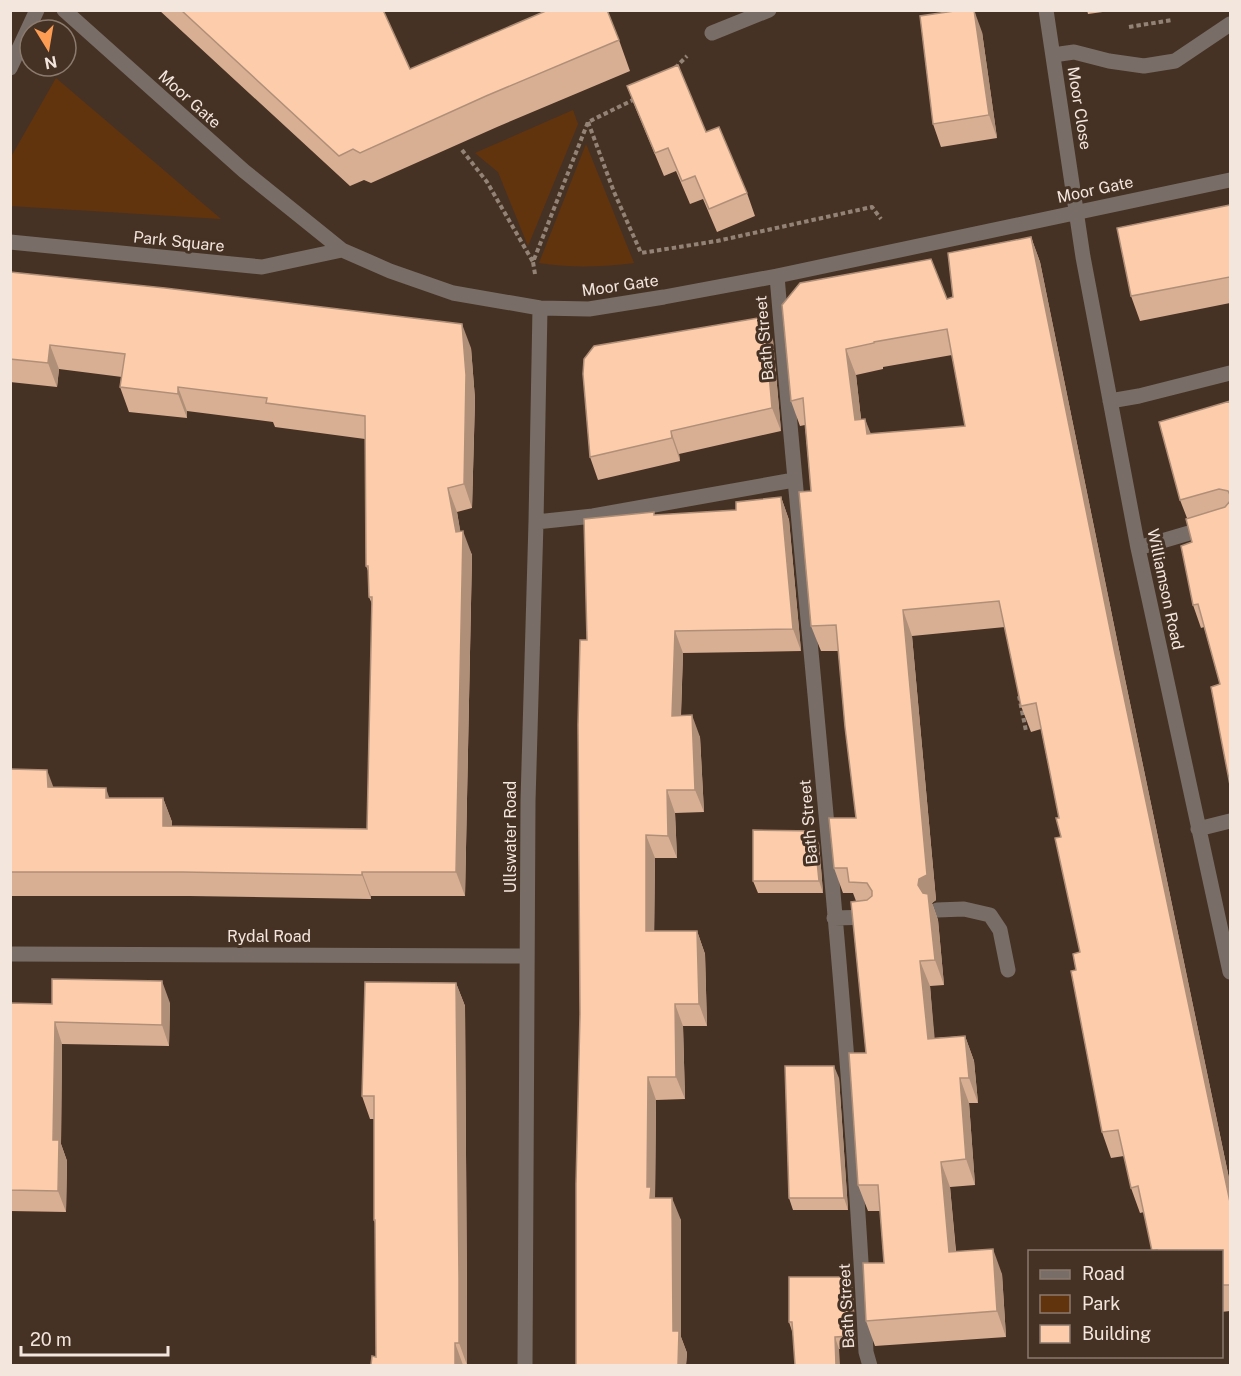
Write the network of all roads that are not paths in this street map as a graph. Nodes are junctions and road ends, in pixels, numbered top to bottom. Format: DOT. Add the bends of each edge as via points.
graph roads {
  1 [pos="37,10"];
  2 [pos="64,10"];
  3 [pos="769,10"];
  4 [pos="1046,10"];
  5 [pos="1230,24"];
  6 [pos="712,33"];
  7 [pos="1053,55"];
  8 [pos="10,68"];
  9 [pos="1230,180"];
  10 [pos="1076,212"];
  11 [pos="10,242"];
  12 [pos="342,250"];
  13 [pos="777,276"];
  14 [pos="540,308"];
  15 [pos="1230,373"];
  16 [pos="1110,401"];
  17 [pos="794,480"];
  18 [pos="1230,521"];
  19 [pos="536,522"];
  20 [pos="1138,548"];
  21 [pos="1230,820"];
  22 [pos="1198,830"];
  23 [pos="937,910"];
  24 [pos="872,917"];
  25 [pos="834,918"];
  26 [pos="10,954"];
  27 [pos="527,956"];
  28 [pos="1008,970"];
  29 [pos="1230,972"];
  30 [pos="525,1365"];
  31 [pos="870,1365"];
  1 -- 8 [label="street"];
  2 -- 12 [label="street, Moor Gate" via="244,171"];
  3 -- 6 [label="street"];
  4 -- 7 [label="street, Moor Close"];
  5 -- 7 [label="street" via="1175,61 1144,66 1074,52"];
  7 -- 10 [label="street, Moor Close"];
  9 -- 10 [label="street, Moor Gate"];
  10 -- 13 [label="street, Moor Gate"];
  10 -- 16 [label="street, Williamson Road"];
  11 -- 12 [label="street, Park Square" via="262,267"];
  12 -- 14 [label="street, Moor Gate" via="453,292"];
  13 -- 14 [label="street, Moor Gate" via="589,309"];
  13 -- 17 [label="street, Bath Street"];
  14 -- 19 [label="street, Ullswater Road"];
  15 -- 16 [label="street"];
  16 -- 20 [label="street, Williamson Road"];
  17 -- 19 [label="street" via="593,516"];
  17 -- 25 [label="street, Bath Street"];
  18 -- 20 [label="street"];
  19 -- 27 [label="street, Ullswater Road"];
  20 -- 22 [label="street, Williamson Road"];
  21 -- 22 [label="street"];
  22 -- 29 [label="street, Williamson Road"];
  23 -- 28 [label="street" via="964,909 990,915 1000,930"];
  24 -- 25 [label="street"];
  25 -- 31 [label="street, Bath Street"];
  26 -- 27 [label="street, Rydal Road"];
  27 -- 30 [label="street, Ullswater Road"];
}
